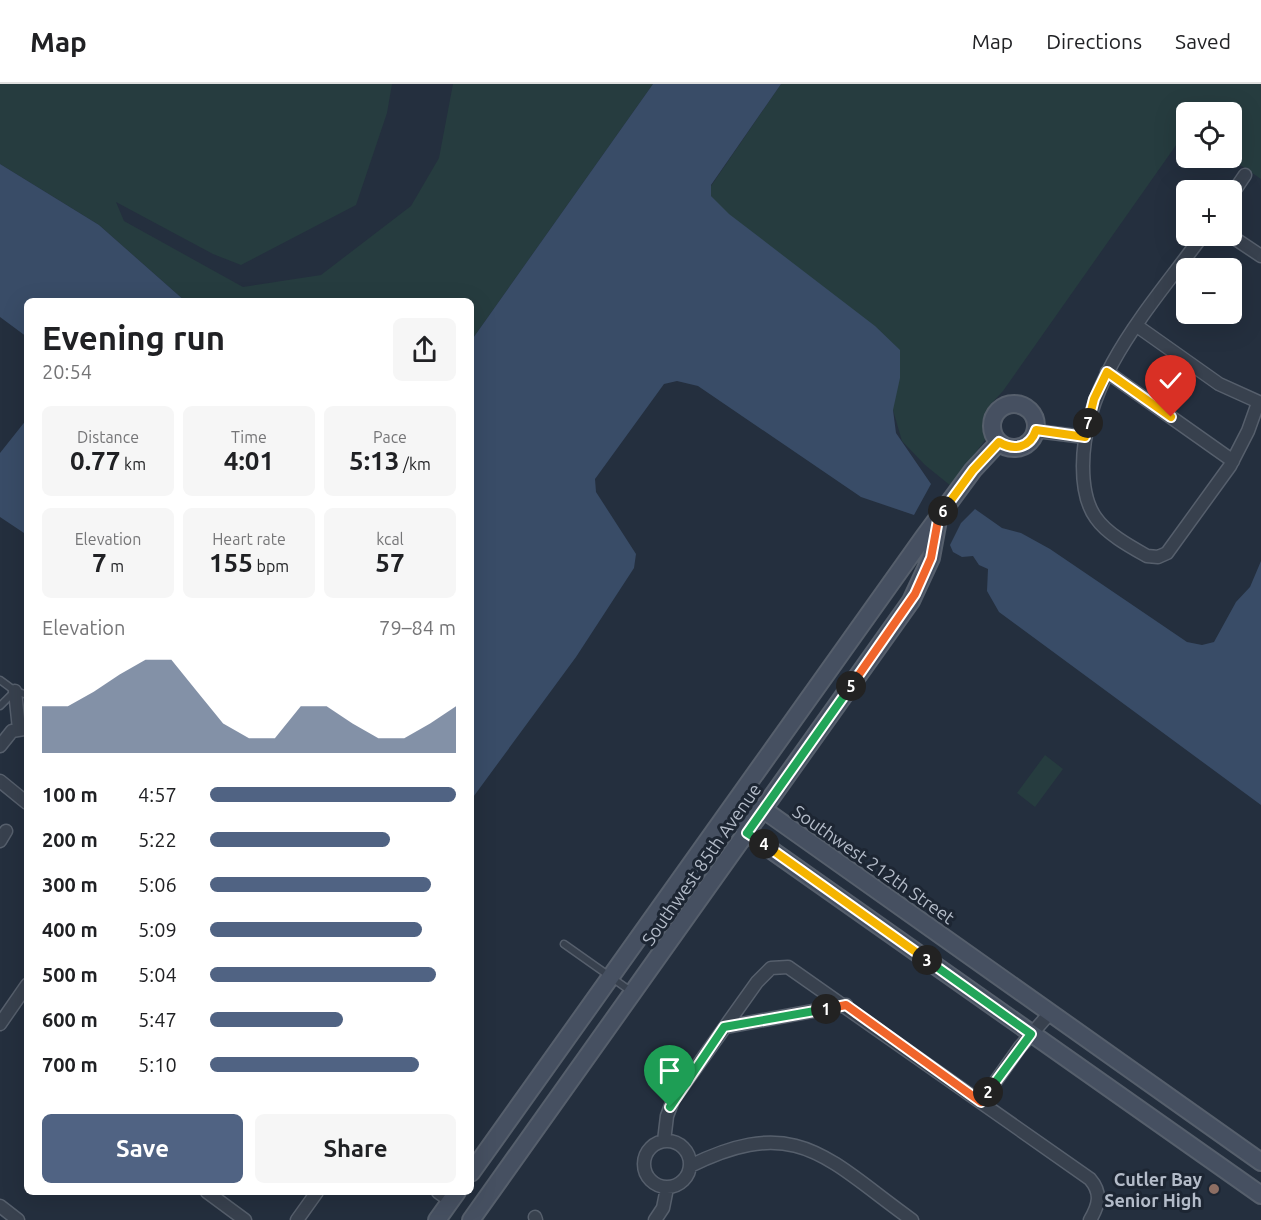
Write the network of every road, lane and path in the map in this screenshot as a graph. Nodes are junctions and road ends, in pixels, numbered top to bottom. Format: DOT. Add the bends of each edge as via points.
graph roads {
  1 [pos="1245,175"];
  2 [pos="1242,180"];
  3 [pos="1242,243"];
  4 [pos="1195,246"];
  5 [pos="1261,256"];
  6 [pos="1137,326"];
  7 [pos="1107,372"];
  8 [pos="1260,403"];
  9 [pos="1036,430"];
  10 [pos="1085,437"];
  11 [pos="999,442"];
  12 [pos="1233,460"];
  13 [pos="938,520"];
  14 [pos="0,680"];
  15 [pos="21,693"];
  16 [pos="0,706"];
  17 [pos="23,729"];
  18 [pos="0,746"];
  19 [pos="0,781"];
  20 [pos="24,801"];
  21 [pos="733,805"];
  22 [pos="764,810"];
  23 [pos="747,833"];
  24 [pos="564,944"];
  25 [pos="611,976"];
  26 [pos="24,989"];
  27 [pos="633,993"];
  28 [pos="846,1005"];
  29 [pos="1050,1013"];
  30 [pos="0,1024"];
  31 [pos="724,1027"];
  32 [pos="1031,1034"];
  33 [pos="981,1102"];
  34 [pos="664,1141"];
  35 [pos="1261,1162"];
  36 [pos="690,1166"];
  37 [pos="474,1169"];
  38 [pos="667,1188"];
  39 [pos="211,1195"];
  40 [pos="315,1195"];
  41 [pos="449,1195"];
  42 [pos="1261,1196"];
  43 [pos="0,1206"];
  44 [pos="18,1220"];
  45 [pos="245,1220"];
  46 [pos="297,1220"];
  47 [pos="437,1220"];
  48 [pos="471,1220"];
  49 [pos="655,1220"];
  50 [pos="912,1220"];
  51 [pos="1090,1220"];
  1 -- 2 [label="street"];
  3 -- 5 [label="street"];
  4 -- 6 [label="street"];
  6 -- 7 [label="street"];
  6 -- 8 [label="street" via="1220,384"];
  7 -- 10 [label="street" via="1094,399"];
  7 -- 12 [label="street"];
  8 -- 12 [label="street"];
  9 -- 10 [label="street"];
  9 -- 11 [label="street" via="1021,447"];
  9 -- 11 [label="street" via="1031,412 1020,405 1008,405 997,412 992,424"];
  10 -- 12 [label="street" via="1084,481 1094,514 1104,527 1149,557 1158,557 1173,548"];
  11 -- 13 [label="street, Southwest 85th Avenue" via="973,470"];
  13 -- 21 [label="street, Southwest 85th Avenue"];
  13 -- 22 [label="street, Southwest 85th Avenue" via="934,549 915,594"];
  14 -- 15 [label="lane"];
  15 -- 16 [label="lane"];
  15 -- 17 [label="street"];
  17 -- 18 [label="street" via="9,733"];
  19 -- 20 [label="street"];
  21 -- 22 [label="street, Southwest 212th Street"];
  21 -- 23 [label="street"];
  21 -- 25 [label="street, Southwest 85th Avenue"];
  22 -- 23 [label="street, Southwest 85th Avenue"];
  22 -- 29 [label="street, Southwest 212th Street"];
  23 -- 27 [label="street, Southwest 85th Avenue"];
  23 -- 32 [label="street"];
  24 -- 25 [label="lane"];
  25 -- 27 [label="lane"];
  25 -- 37 [label="street, Southwest 85th Avenue"];
  26 -- 30 [label="street"];
  27 -- 48 [label="street, Southwest 85th Avenue"];
  28 -- 31 [label="street"];
  28 -- 31 [label="street" via="793,969 777,966 760,976"];
  28 -- 33 [label="street"];
  29 -- 32 [label="street"];
  29 -- 35 [label="street, Southwest 212th Street"];
  31 -- 34 [label="street" via="673,1100"];
  32 -- 33 [label="street"];
  32 -- 42 [label="street"];
  33 -- 51 [label="street" via="1094,1184 1098,1202"];
  34 -- 36 [label="street" via="683,1147"];
  34 -- 38 [label="street" via="647,1150 644,1169 650,1180"];
  36 -- 38 [label="street" via="683,1181"];
  36 -- 50 [label="street" via="745,1144 769,1141 798,1145 824,1158"];
  38 -- 49 [label="street" via="663,1208"];
  39 -- 45 [label="street"];
  40 -- 46 [label="street"];
  41 -- 47 [label="street"];
  43 -- 44 [label="street"];
}
